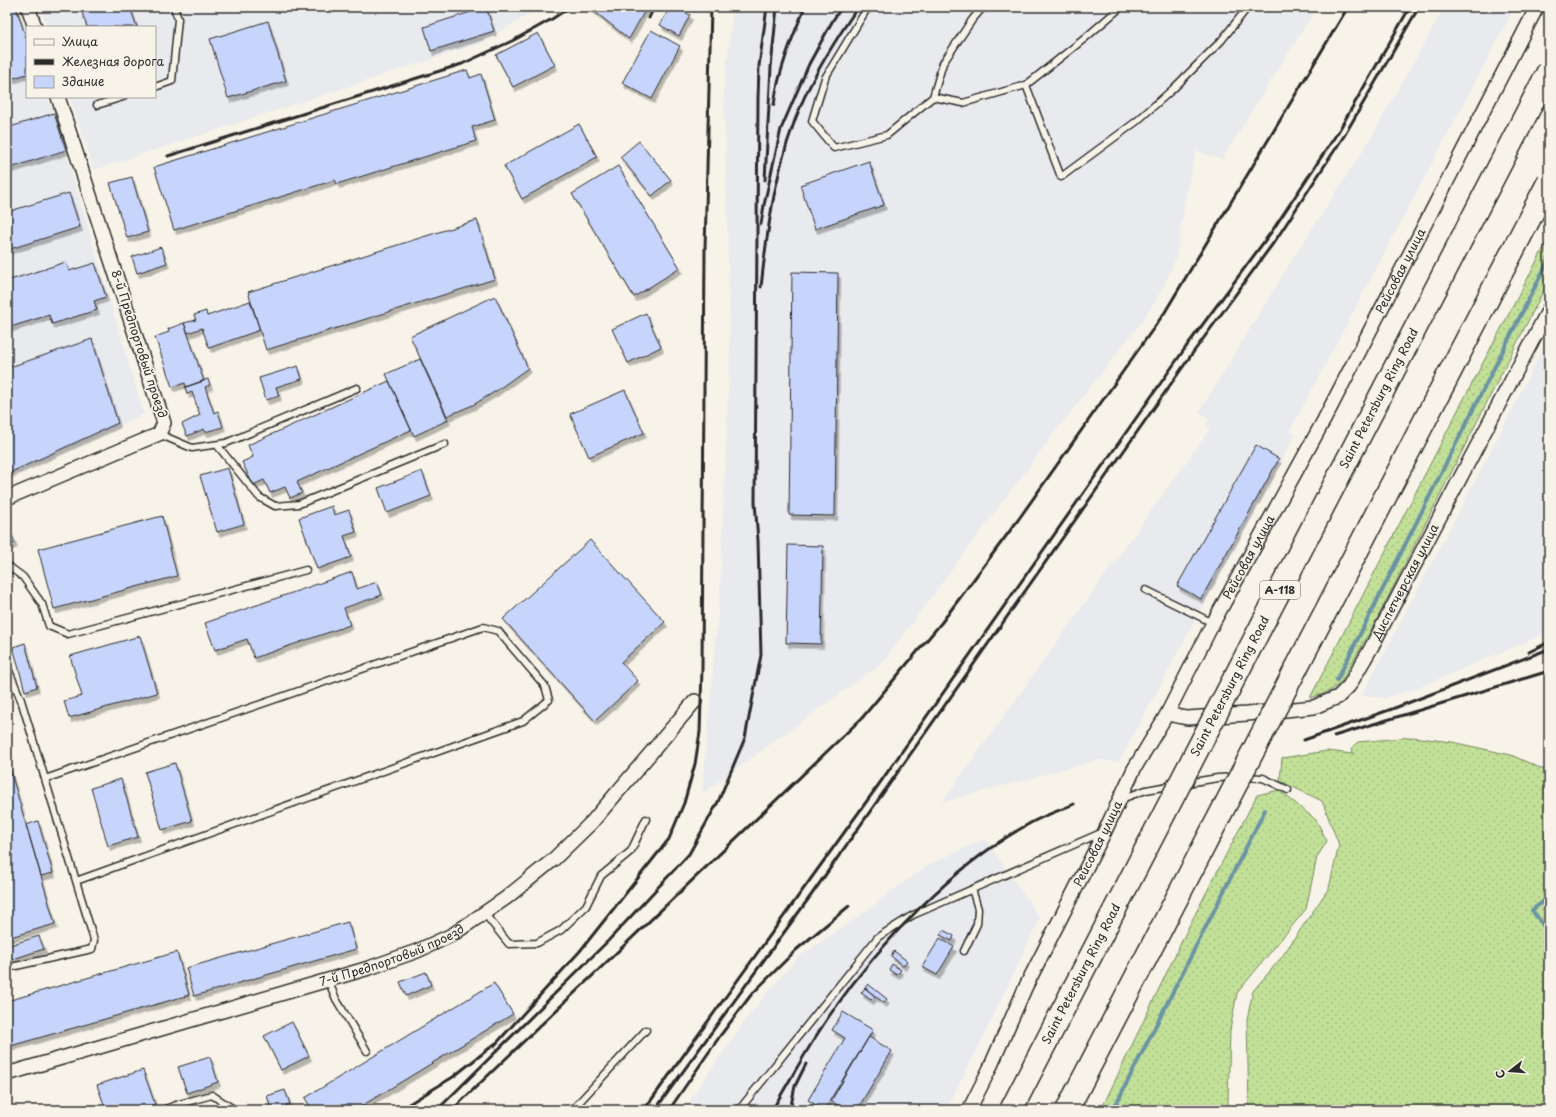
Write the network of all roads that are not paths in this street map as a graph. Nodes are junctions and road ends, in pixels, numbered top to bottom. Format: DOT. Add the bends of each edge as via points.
graph roads {
  1 [pos="28,7"];
  2 [pos="174,7"];
  3 [pos="868,7"];
  4 [pos="983,7"];
  5 [pos="1121,7"];
  6 [pos="1248,7"];
  7 [pos="1537,7"];
  8 [pos="35,26"];
  9 [pos="1549,70"];
  10 [pos="1026,85"];
  11 [pos="156,87"];
  12 [pos="933,97"];
  13 [pos="58,98"];
  14 [pos="120,98"];
  15 [pos="97,106"];
  16 [pos="1549,181"];
  17 [pos="1549,309"];
  18 [pos="357,388"];
  19 [pos="159,434"];
  20 [pos="444,444"];
  21 [pos="217,445"];
  22 [pos="7,498"];
  23 [pos="7,565"];
  24 [pos="306,570"];
  25 [pos="1146,590"];
  26 [pos="1213,623"];
  27 [pos="7,666"];
  28 [pos="695,701"];
  29 [pos="1167,714"];
  30 [pos="45,779"];
  31 [pos="1288,790"];
  32 [pos="1120,799"];
  33 [pos="646,819"];
  34 [pos="1105,831"];
  35 [pos="76,881"];
  36 [pos="972,889"];
  37 [pos="484,913"];
  38 [pos="964,951"];
  39 [pos="7,968"];
  40 [pos="328,980"];
  41 [pos="646,1030"];
  42 [pos="367,1051"];
  43 [pos="7,1074"];
  44 [pos="163,1110"];
  45 [pos="236,1110"];
  46 [pos="572,1110"];
  47 [pos="739,1110"];
  48 [pos="968,1110"];
  49 [pos="1011,1110"];
  50 [pos="1067,1110"];
  1 -- 8 [label="street"];
  2 -- 11 [label="lane" via="178,20 172,81"];
  3 -- 12 [label="lane" via="825,78 812,121 834,148 887,135"];
  4 -- 12 [label="lane" via="943,63"];
  5 -- 10 [label="lane"];
  6 -- 10 [label="lane" via="1221,41 1187,76 1137,121 1061,176"];
  7 -- 26 [label="street, Рейсовая улица" via="1324,420"];
  9 -- 49 [label="highway, Saint Petersburg Ring Road / А-118, bridge"];
  10 -- 12 [label="lane" via="963,103"];
  13 -- 19 [label="street, 8-й Предпортовый проезд" via="164,423"];
  14 -- 15 [label="lane"];
  16 -- 50 [label="highway, bridge"];
  17 -- 29 [label="street, Диспетчерская улица" via="1371,648 1348,686 1338,697 1314,707 1247,714 1186,718"];
  18 -- 21 [label="lane"];
  19 -- 21 [label="lane" via="192,448"];
  19 -- 22 [label="street, 8-й Предпортовый проезд"];
  20 -- 21 [label="lane" via="299,504 275,506 259,497"];
  23 -- 24 [label="lane" via="23,577 42,604 49,626 68,634"];
  25 -- 26 [label="lane"];
  26 -- 29 [label="street, Рейсовая улица"];
  27 -- 30 [label="lane" via="21,700"];
  28 -- 37 [label="street, 7-й Предпортовый проезд" via="592,822 554,859"];
  29 -- 32 [label="street, Рейсовая улица"];
  30 -- 35 [label="lane"];
  30 -- 35 [label="lane" via="483,627 498,631 545,686 549,700 523,721"];
  31 -- 32 [label="lane" via="1263,778 1250,776 1218,778 1146,790"];
  32 -- 34 [label="street, Рейсовая улица"];
  33 -- 37 [label="lane" via="632,851 601,876 586,906 561,930 537,943 509,944"];
  34 -- 36 [label="lane"];
  34 -- 48 [label="street, Рейсовая улица" via="1026,986 989,1070"];
  35 -- 39 [label="lane" via="94,940 92,949"];
  36 -- 38 [label="lane" via="978,908 977,924"];
  36 -- 47 [label="lane" via="913,915 878,938"];
  37 -- 40 [label="street, 7-й Предпортовый проезд" via="452,935 417,951"];
  40 -- 42 [label="lane" via="336,999"];
  40 -- 43 [label="street, 7-й Предпортовый проезд"];
  41 -- 46 [label="lane"];
  44 -- 45 [label="lane" via="212,1095"];
}
